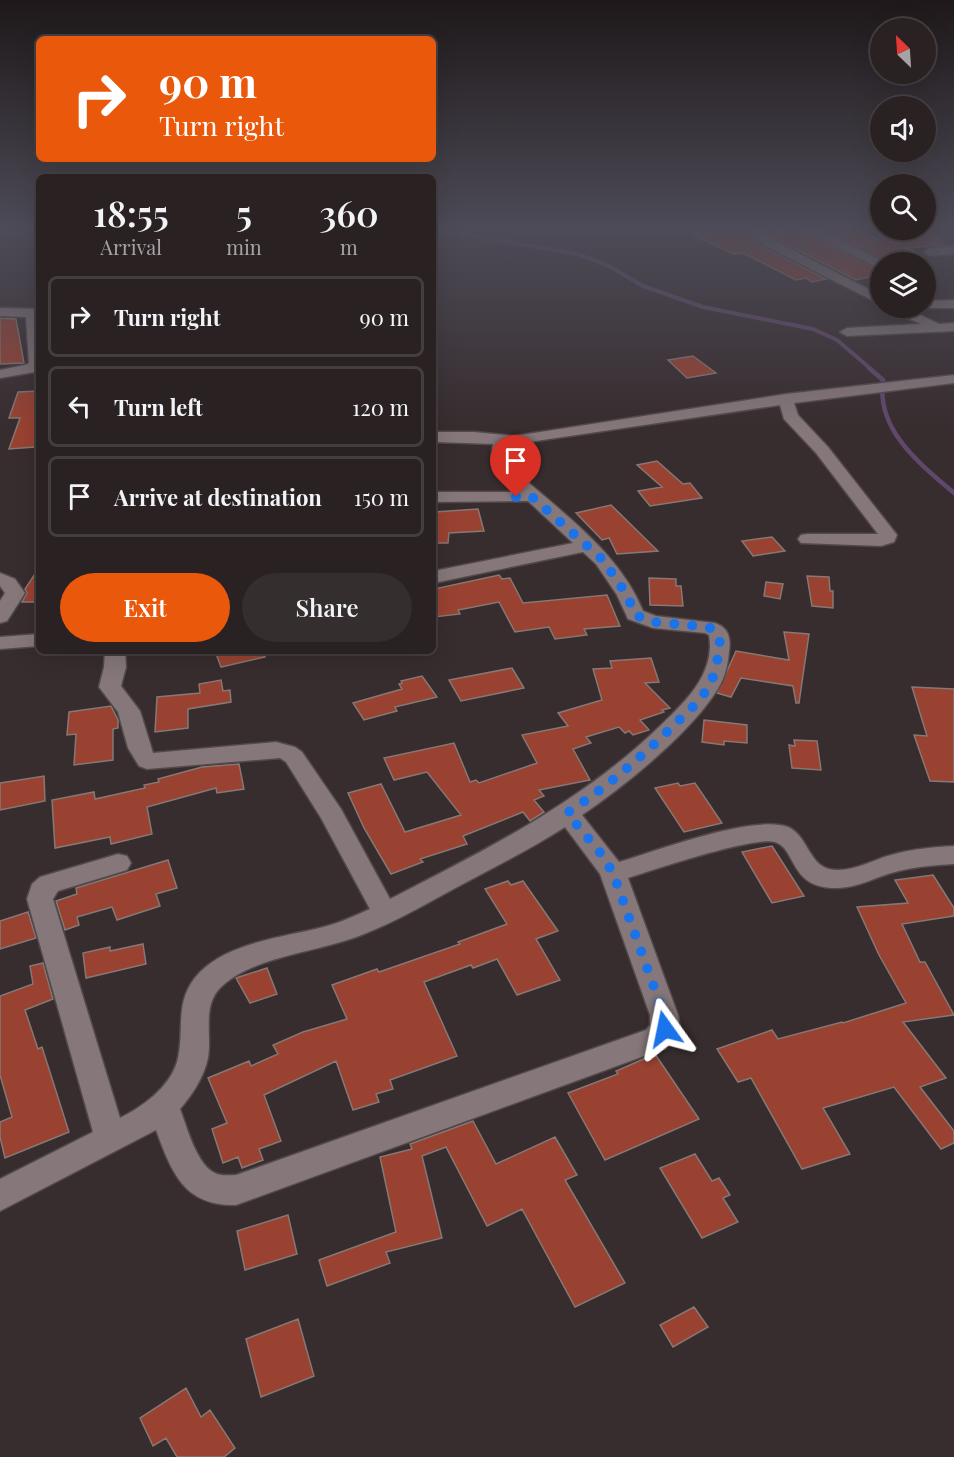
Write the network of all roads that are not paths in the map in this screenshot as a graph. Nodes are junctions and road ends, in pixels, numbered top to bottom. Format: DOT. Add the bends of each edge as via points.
graph roads {
  1 [pos="954,304"];
  2 [pos="936,305"];
  3 [pos="0,312"];
  4 [pos="36,314"];
  5 [pos="917,318"];
  6 [pos="936,327"];
  7 [pos="954,327"];
  8 [pos="847,332"];
  9 [pos="0,374"];
  10 [pos="954,379"];
  11 [pos="786,399"];
  12 [pos="436,436"];
  13 [pos="502,441"];
  14 [pos="531,496"];
  15 [pos="436,497"];
  16 [pos="807,539"];
  17 [pos="589,545"];
  18 [pos="436,576"];
  19 [pos="0,579"];
  20 [pos="0,617"];
  21 [pos="36,640"];
  22 [pos="0,643"];
  23 [pos="115,654"];
  24 [pos="567,813"];
  25 [pos="954,855"];
  26 [pos="118,864"];
  27 [pos="613,873"];
  28 [pos="385,913"];
  29 [pos="163,1106"];
  30 [pos="110,1138"];
  31 [pos="0,1196"];
  1 -- 2 [label="street"];
  3 -- 4 [label="street"];
  4 -- 9 [label="street" via="36,364 30,369"];
  5 -- 6 [label="street"];
  6 -- 7 [label="street"];
  6 -- 8 [label="street"];
  10 -- 11 [label="street"];
  11 -- 13 [label="street"];
  11 -- 16 [label="street" via="790,416 822,450 888,535 881,540"];
  12 -- 13 [label="street"];
  13 -- 14 [label="street" via="499,458 503,469"];
  14 -- 15 [label="street"];
  14 -- 17 [label="street"];
  17 -- 18 [label="street"];
  17 -- 24 [label="street" via="627,595 635,615 653,622 708,627 720,637 719,651 711,683 698,701 645,754"];
  19 -- 20 [label="street" via="15,593"];
  21 -- 22 [label="street"];
  23 -- 28 [label="street" via="110,687 129,711 147,761 287,752 332,815"];
  24 -- 27 [label="street"];
  24 -- 28 [label="street" via="527,839"];
  25 -- 27 [label="street" via="891,864 852,877 827,878 812,872 788,838 773,832"];
  26 -- 30 [label="street" via="49,884 39,899"];
  27 -- 29 [label="street" via="664,1015 665,1029 656,1039 236,1190 214,1190 198,1182 188,1168"];
  28 -- 29 [label="street" via="341,933 242,960 207,982 195,1002 193,1058"];
  29 -- 30 [label="street" via="154,1116"];
  30 -- 31 [label="street"];
}
